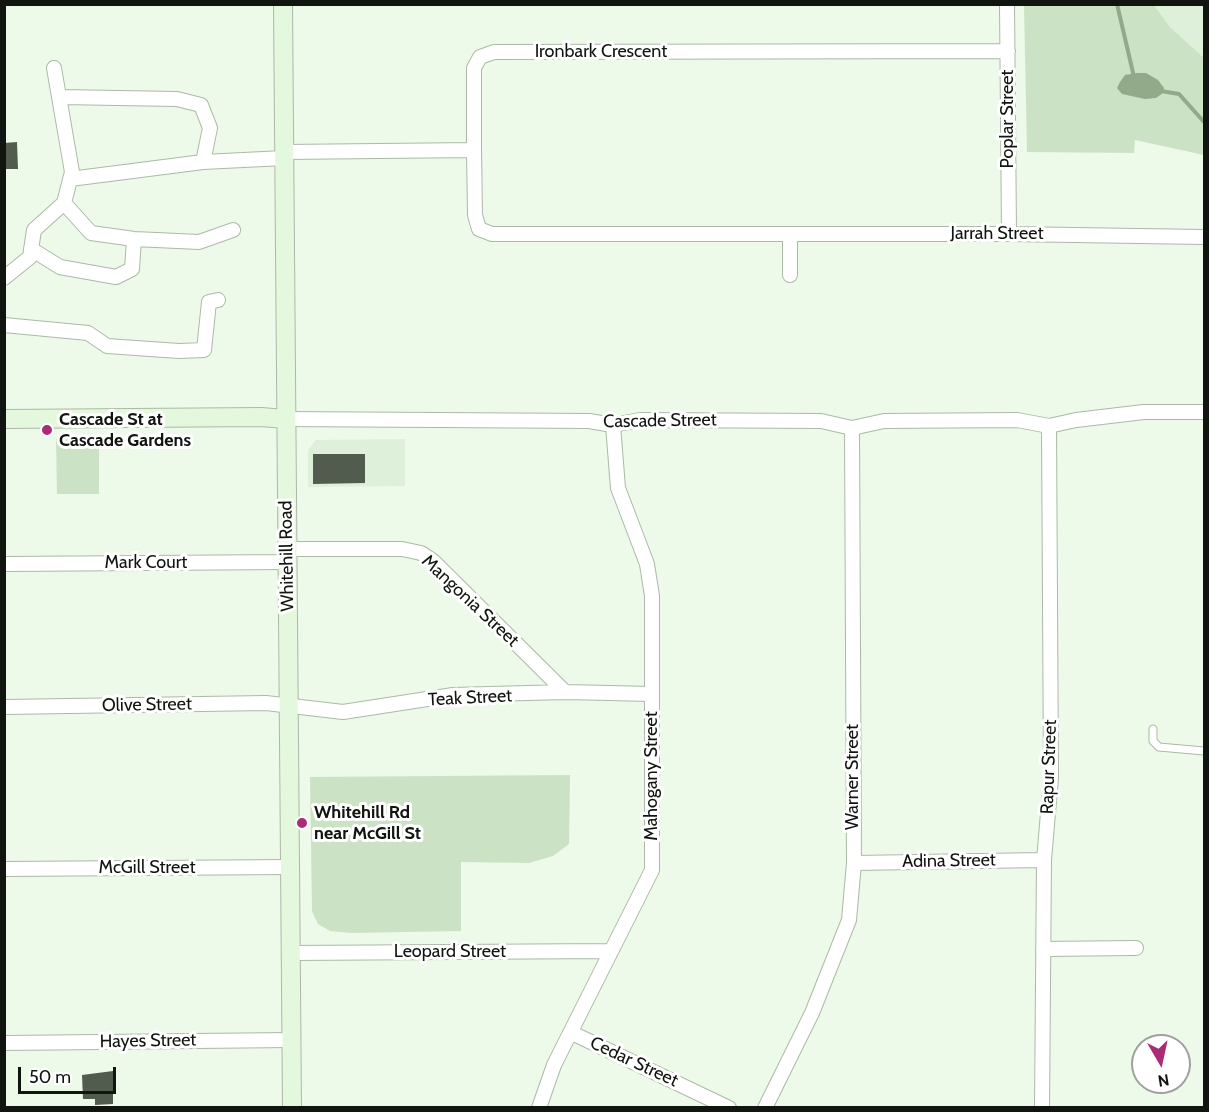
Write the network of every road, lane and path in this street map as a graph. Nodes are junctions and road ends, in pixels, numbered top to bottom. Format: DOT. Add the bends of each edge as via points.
graph roads {
  1 [pos="284,4"];
  2 [pos="1008,4"];
  3 [pos="1008,51"];
  4 [pos="54,68"];
  5 [pos="59,97"];
  6 [pos="474,150"];
  7 [pos="284,155"];
  8 [pos="203,162"];
  9 [pos="70,179"];
  10 [pos="64,203"];
  11 [pos="233,230"];
  12 [pos="1009,234"];
  13 [pos="790,235"];
  14 [pos="1204,237"];
  15 [pos="134,239"];
  16 [pos="31,249"];
  17 [pos="790,274"];
  18 [pos="4,278"];
  19 [pos="218,300"];
  20 [pos="4,325"];
  21 [pos="1204,412"];
  22 [pos="4,419"];
  23 [pos="285,420"];
  24 [pos="613,425"];
  25 [pos="1049,426"];
  26 [pos="852,429"];
  27 [pos="287,556"];
  28 [pos="4,564"];
  29 [pos="565,692"];
  30 [pos="652,694"];
  31 [pos="289,706"];
  32 [pos="4,707"];
  33 [pos="1153,729"];
  34 [pos="1204,751"];
  35 [pos="1044,860"];
  36 [pos="854,863"];
  37 [pos="289,867"];
  38 [pos="4,869"];
  39 [pos="1136,948"];
  40 [pos="1042,949"];
  41 [pos="609,951"];
  42 [pos="291,953"];
  43 [pos="572,1033"];
  44 [pos="291,1040"];
  45 [pos="4,1043"];
  46 [pos="292,1107"];
  47 [pos="539,1107"];
  48 [pos="729,1107"];
  49 [pos="765,1107"];
  50 [pos="1042,1107"];
  1 -- 7 [label="street, Whitehill Road"];
  2 -- 3 [label="street, Poplar Street"];
  3 -- 6 [label="street, Ironbark Crescent" via="494,52 480,57 474,68"];
  3 -- 12 [label="street, Poplar Street"];
  4 -- 5 [label="street"];
  5 -- 8 [label="street" via="177,99 201,105 210,128"];
  5 -- 9 [label="street"];
  6 -- 7 [label="street"];
  6 -- 13 [label="street, Jarrah Street" via="475,215 479,229 492,234"];
  7 -- 8 [label="street"];
  7 -- 23 [label="street, Whitehill Road"];
  8 -- 9 [label="street"];
  9 -- 10 [label="street"];
  10 -- 15 [label="street" via="91,233"];
  10 -- 16 [label="street" via="34,230"];
  11 -- 15 [label="street" via="199,242"];
  12 -- 13 [label="street, Jarrah Street"];
  12 -- 14 [label="street, Jarrah Street"];
  13 -- 17 [label="street"];
  15 -- 16 [label="street" via="132,269 116,277 60,267"];
  16 -- 18 [label="street" via="30,257"];
  19 -- 20 [label="street" via="209,302 204,350 106,346 87,333"];
  21 -- 25 [label="street, Cascade Street" via="1144,412"];
  22 -- 23 [label="street, Cascade Street"];
  23 -- 24 [label="street, Cascade Street" via="589,421"];
  23 -- 27 [label="street, Whitehill Road"];
  24 -- 26 [label="street, Cascade Street" via="640,420 820,421"];
  24 -- 30 [label="street, Mahogany Street" via="618,488 647,564 652,596"];
  25 -- 26 [label="street, Cascade Street" via="1017,420 884,421"];
  25 -- 35 [label="street, Rapur Street" via="1051,778"];
  26 -- 36 [label="street, Warner Street"];
  27 -- 28 [label="street, Mark Court"];
  27 -- 29 [label="street, Mangonia Street" via="402,549 421,553"];
  27 -- 31 [label="street, Whitehill Road"];
  29 -- 30 [label="street, Teak Street"];
  29 -- 31 [label="street, Teak Street" via="453,695 343,712"];
  30 -- 41 [label="street, Mahogany Street" via="652,870"];
  31 -- 32 [label="street, Olive Street" via="266,703"];
  31 -- 37 [label="street, Whitehill Road"];
  33 -- 34 [label="lane" via="1153,741 1159,747"];
  35 -- 36 [label="street, Adina Street"];
  35 -- 40 [label="street, Rapur Street"];
  36 -- 49 [label="street, Warner Street" via="849,920 812,1013"];
  37 -- 38 [label="street, McGill Street"];
  37 -- 42 [label="street, Whitehill Road"];
  39 -- 40 [label="street"];
  40 -- 50 [label="street, Rapur Street"];
  41 -- 42 [label="street, Leopard Street"];
  41 -- 43 [label="street, Mahogany Street"];
  42 -- 44 [label="street, Whitehill Road"];
  43 -- 47 [label="street, Mahogany Street" via="554,1065"];
  43 -- 48 [label="street, Cedar Street"];
  44 -- 45 [label="street, Hayes Street"];
  44 -- 46 [label="street, Whitehill Road"];
}
